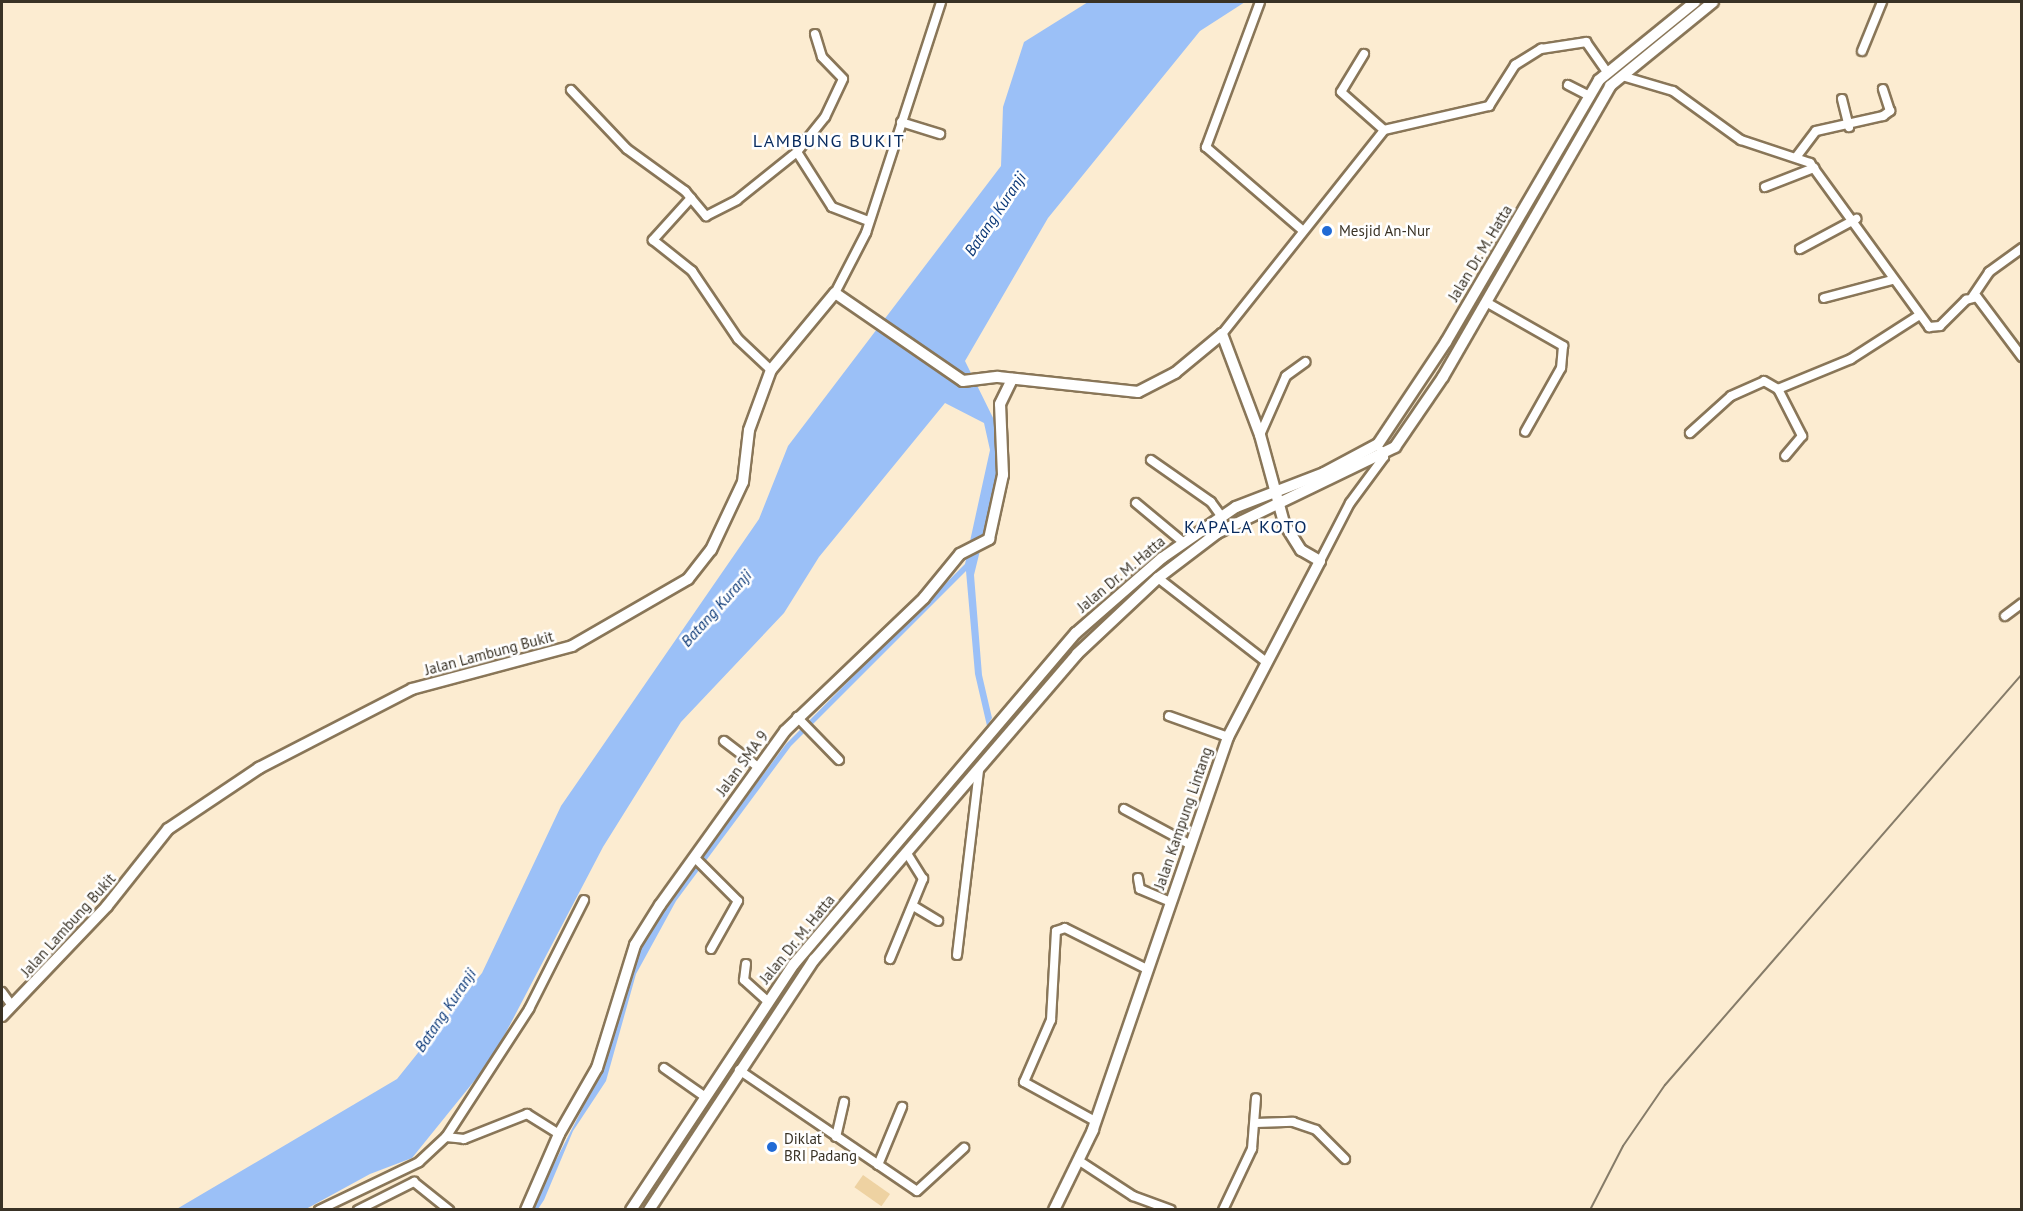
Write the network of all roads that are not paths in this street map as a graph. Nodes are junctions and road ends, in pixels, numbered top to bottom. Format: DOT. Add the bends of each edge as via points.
graph roads {
  1 [pos="940,2"];
  2 [pos="1260,2"];
  3 [pos="1695,2"];
  4 [pos="1713,2"];
  5 [pos="1881,2"];
  6 [pos="816,34"];
  7 [pos="1862,51"];
  8 [pos="1364,54"];
  9 [pos="1608,72"];
  10 [pos="1622,76"];
  11 [pos="1568,85"];
  12 [pos="1883,89"];
  13 [pos="571,90"];
  14 [pos="1590,96"];
  15 [pos="1842,99"];
  16 [pos="901,122"];
  17 [pos="1849,127"];
  18 [pos="1384,130"];
  19 [pos="940,134"];
  20 [pos="797,152"];
  21 [pos="1797,156"];
  22 [pos="1814,168"];
  23 [pos="1766,187"];
  24 [pos="691,198"];
  25 [pos="1856,219"];
  26 [pos="868,221"];
  27 [pos="1302,230"];
  28 [pos="2022,248"];
  29 [pos="1800,249"];
  30 [pos="1491,262"];
  31 [pos="1504,269"];
  32 [pos="1892,280"];
  33 [pos="835,293"];
  34 [pos="1973,296"];
  35 [pos="1824,298"];
  36 [pos="1486,303"];
  37 [pos="1918,316"];
  38 [pos="1222,334"];
  39 [pos="2022,357"];
  40 [pos="1305,362"];
  41 [pos="771,370"];
  42 [pos="1012,379"];
  43 [pos="1778,389"];
  44 [pos="1526,432"];
  45 [pos="1690,433"];
  46 [pos="1260,435"];
  47 [pos="1378,444"];
  48 [pos="1785,456"];
  49 [pos="1384,457"];
  50 [pos="1151,460"];
  51 [pos="1276,496"];
  52 [pos="1136,503"];
  53 [pos="1222,517"];
  54 [pos="1183,542"];
  55 [pos="1320,561"];
  56 [pos="1158,578"];
  57 [pos="2022,603"];
  58 [pos="2005,615"];
  59 [pos="1265,661"];
  60 [pos="1169,716"];
  61 [pos="801,720"];
  62 [pos="1228,737"];
  63 [pos="724,741"];
  64 [pos="839,760"];
  65 [pos="758,767"];
  66 [pos="979,771"];
  67 [pos="1124,809"];
  68 [pos="1191,845"];
  69 [pos="908,855"];
  70 [pos="698,860"];
  71 [pos="1138,878"];
  72 [pos="584,900"];
  73 [pos="1170,902"];
  74 [pos="915,907"];
  75 [pos="938,921"];
  76 [pos="711,949"];
  77 [pos="957,955"];
  78 [pos="890,960"];
  79 [pos="746,964"];
  80 [pos="1145,968"];
  81 [pos="2,992"];
  82 [pos="764,1005"];
  83 [pos="12,1006"];
  84 [pos="2,1016"];
  85 [pos="773,1017"];
  86 [pos="664,1068"];
  87 [pos="739,1070"];
  88 [pos="704,1096"];
  89 [pos="1256,1098"];
  90 [pos="844,1102"];
  91 [pos="902,1107"];
  92 [pos="1095,1120"];
  93 [pos="1256,1123"];
  94 [pos="559,1134"];
  95 [pos="446,1137"];
  96 [pos="836,1137"];
  97 [pos="964,1148"];
  98 [pos="1078,1160"];
  99 [pos="1345,1160"];
  100 [pos="878,1165"];
  101 [pos="319,1209"];
  102 [pos="358,1209"];
  103 [pos="449,1209"];
  104 [pos="526,1209"];
  105 [pos="631,1209"];
  106 [pos="649,1209"];
  107 [pos="1054,1209"];
  108 [pos="1171,1209"];
  109 [pos="1223,1209"];
  1 -- 16 [label="street"];
  2 -- 27 [label="street" via="1206,147"];
  3 -- 9 [label="street, Jalan Dr. M. Hatta"];
  4 -- 10 [label="street, Jalan Dr. M. Hatta"];
  5 -- 7 [label="street"];
  6 -- 20 [label="street" via="822,57 843,79 825,117"];
  8 -- 18 [label="street" via="1341,92"];
  9 -- 14 [label="street, Jalan Dr. M. Hatta"];
  9 -- 18 [label="street" via="1586,42 1541,49 1515,65 1490,106"];
  10 -- 21 [label="street" via="1682,95 1742,140"];
  10 -- 31 [label="street, Jalan Dr. M. Hatta" via="1601,100"];
  11 -- 14 [label="street"];
  12 -- 17 [label="street" via="1890,111"];
  13 -- 24 [label="street" via="627,149"];
  14 -- 30 [label="street, Jalan Dr. M. Hatta"];
  15 -- 17 [label="street"];
  16 -- 19 [label="street"];
  16 -- 26 [label="street"];
  17 -- 21 [label="street" via="1816,131"];
  18 -- 27 [label="street"];
  20 -- 24 [label="street" via="716,213 706,216"];
  20 -- 26 [label="street" via="832,207"];
  21 -- 22 [label="street"];
  22 -- 23 [label="street"];
  22 -- 25 [label="street"];
  24 -- 41 [label="street" via="653,240 692,271 738,339"];
  25 -- 29 [label="street"];
  25 -- 32 [label="street"];
  26 -- 33 [label="street"];
  27 -- 38 [label="street"];
  28 -- 34 [label="street" via="1989,272"];
  30 -- 31 [label="street"];
  30 -- 47 [label="street, Jalan Dr. M. Hatta"];
  31 -- 36 [label="street, Jalan Dr. M. Hatta"];
  32 -- 35 [label="street"];
  32 -- 37 [label="street"];
  33 -- 41 [label="street, Jalan Lambung Bukit" via="813,312"];
  33 -- 42 [label="street" via="956,379"];
  34 -- 37 [label="street" via="1936,327"];
  34 -- 39 [label="street"];
  36 -- 44 [label="street" via="1563,346 1561,368"];
  36 -- 49 [label="street, Jalan Dr. M. Hatta" via="1443,377"];
  37 -- 43 [label="street" via="1866,353"];
  38 -- 42 [label="street" via="1175,373 1138,392"];
  38 -- 46 [label="street"];
  40 -- 46 [label="street" via="1286,376"];
  41 -- 83 [label="street, Jalan Lambung Bukit" via="749,430 742,482 711,550 688,579 572,646 412,689 260,768 168,829 107,906"];
  42 -- 61 [label="street, Jalan SMA 9" via="999,411 1003,475 989,539 966,551"];
  43 -- 45 [label="street" via="1759,382 1724,400"];
  43 -- 48 [label="street" via="1802,436"];
  46 -- 51 [label="street"];
  47 -- 49 [label="street"];
  47 -- 51 [label="street, Jalan Dr. M. Hatta"];
  49 -- 51 [label="street, Jalan Dr. M. Hatta"];
  49 -- 55 [label="street, Jalan Kampung Lintang" via="1350,503"];
  50 -- 53 [label="street" via="1211,502"];
  51 -- 53 [label="street, Jalan Dr. M. Hatta"];
  51 -- 55 [label="street" via="1292,541"];
  51 -- 56 [label="street, Jalan Dr. M. Hatta" via="1216,533"];
  52 -- 54 [label="street"];
  53 -- 54 [label="street, Jalan Dr. M. Hatta"];
  54 -- 82 [label="street, Jalan Dr. M. Hatta" via="1076,633 965,768 832,918"];
  55 -- 59 [label="street, Jalan Kampung Lintang"];
  56 -- 59 [label="street"];
  56 -- 66 [label="street, Jalan Dr. M. Hatta" via="1077,654"];
  57 -- 58 [label="street"];
  59 -- 62 [label="street, Jalan Kampung Lintang"];
  60 -- 62 [label="street"];
  61 -- 64 [label="street"];
  61 -- 65 [label="street, Jalan SMA 9"];
  62 -- 68 [label="street, Jalan Kampung Lintang"];
  63 -- 65 [label="street"];
  65 -- 70 [label="street, Jalan SMA 9"];
  66 -- 69 [label="street, Jalan Dr. M. Hatta"];
  66 -- 77 [label="street"];
  67 -- 68 [label="street"];
  68 -- 73 [label="street, Jalan Kampung Lintang"];
  69 -- 74 [label="street" via="923,875"];
  69 -- 85 [label="street, Jalan Dr. M. Hatta" via="814,960"];
  70 -- 76 [label="street" via="739,904"];
  70 -- 94 [label="street, Jalan SMA 9" via="635,945 597,1068"];
  71 -- 73 [label="street" via="1140,889"];
  72 -- 95 [label="street" via="529,1009"];
  73 -- 80 [label="street, Jalan Kampung Lintang"];
  74 -- 75 [label="street"];
  74 -- 78 [label="street"];
  79 -- 82 [label="street" via="744,980"];
  80 -- 92 [label="street, Jalan Kampung Lintang"];
  80 -- 92 [label="street" via="1065,928 1056,931 1051,1020 1024,1082"];
  81 -- 83 [label="street"];
  82 -- 85 [label="street"];
  82 -- 88 [label="street, Jalan Dr. M. Hatta"];
  83 -- 84 [label="street, Jalan Lambung Bukit"];
  85 -- 87 [label="street, Jalan Dr. M. Hatta"];
  86 -- 88 [label="street"];
  87 -- 96 [label="street"];
  87 -- 106 [label="street"];
  88 -- 105 [label="street, Jalan Dr. M. Hatta"];
  89 -- 93 [label="street"];
  90 -- 96 [label="street"];
  91 -- 100 [label="street"];
  92 -- 98 [label="street, Jalan Kampung Lintang"];
  93 -- 99 [label="street" via="1293,1122 1316,1130"];
  93 -- 109 [label="street" via="1249,1156"];
  94 -- 95 [label="street" via="527,1114 464,1139"];
  94 -- 104 [label="street, Jalan SMA 9"];
  95 -- 101 [label="street" via="420,1161"];
  96 -- 100 [label="street"];
  97 -- 100 [label="street" via="917,1191"];
  98 -- 107 [label="street, Jalan Kampung Lintang"];
  98 -- 108 [label="street" via="1133,1196"];
  102 -- 103 [label="street" via="414,1182"];
}
